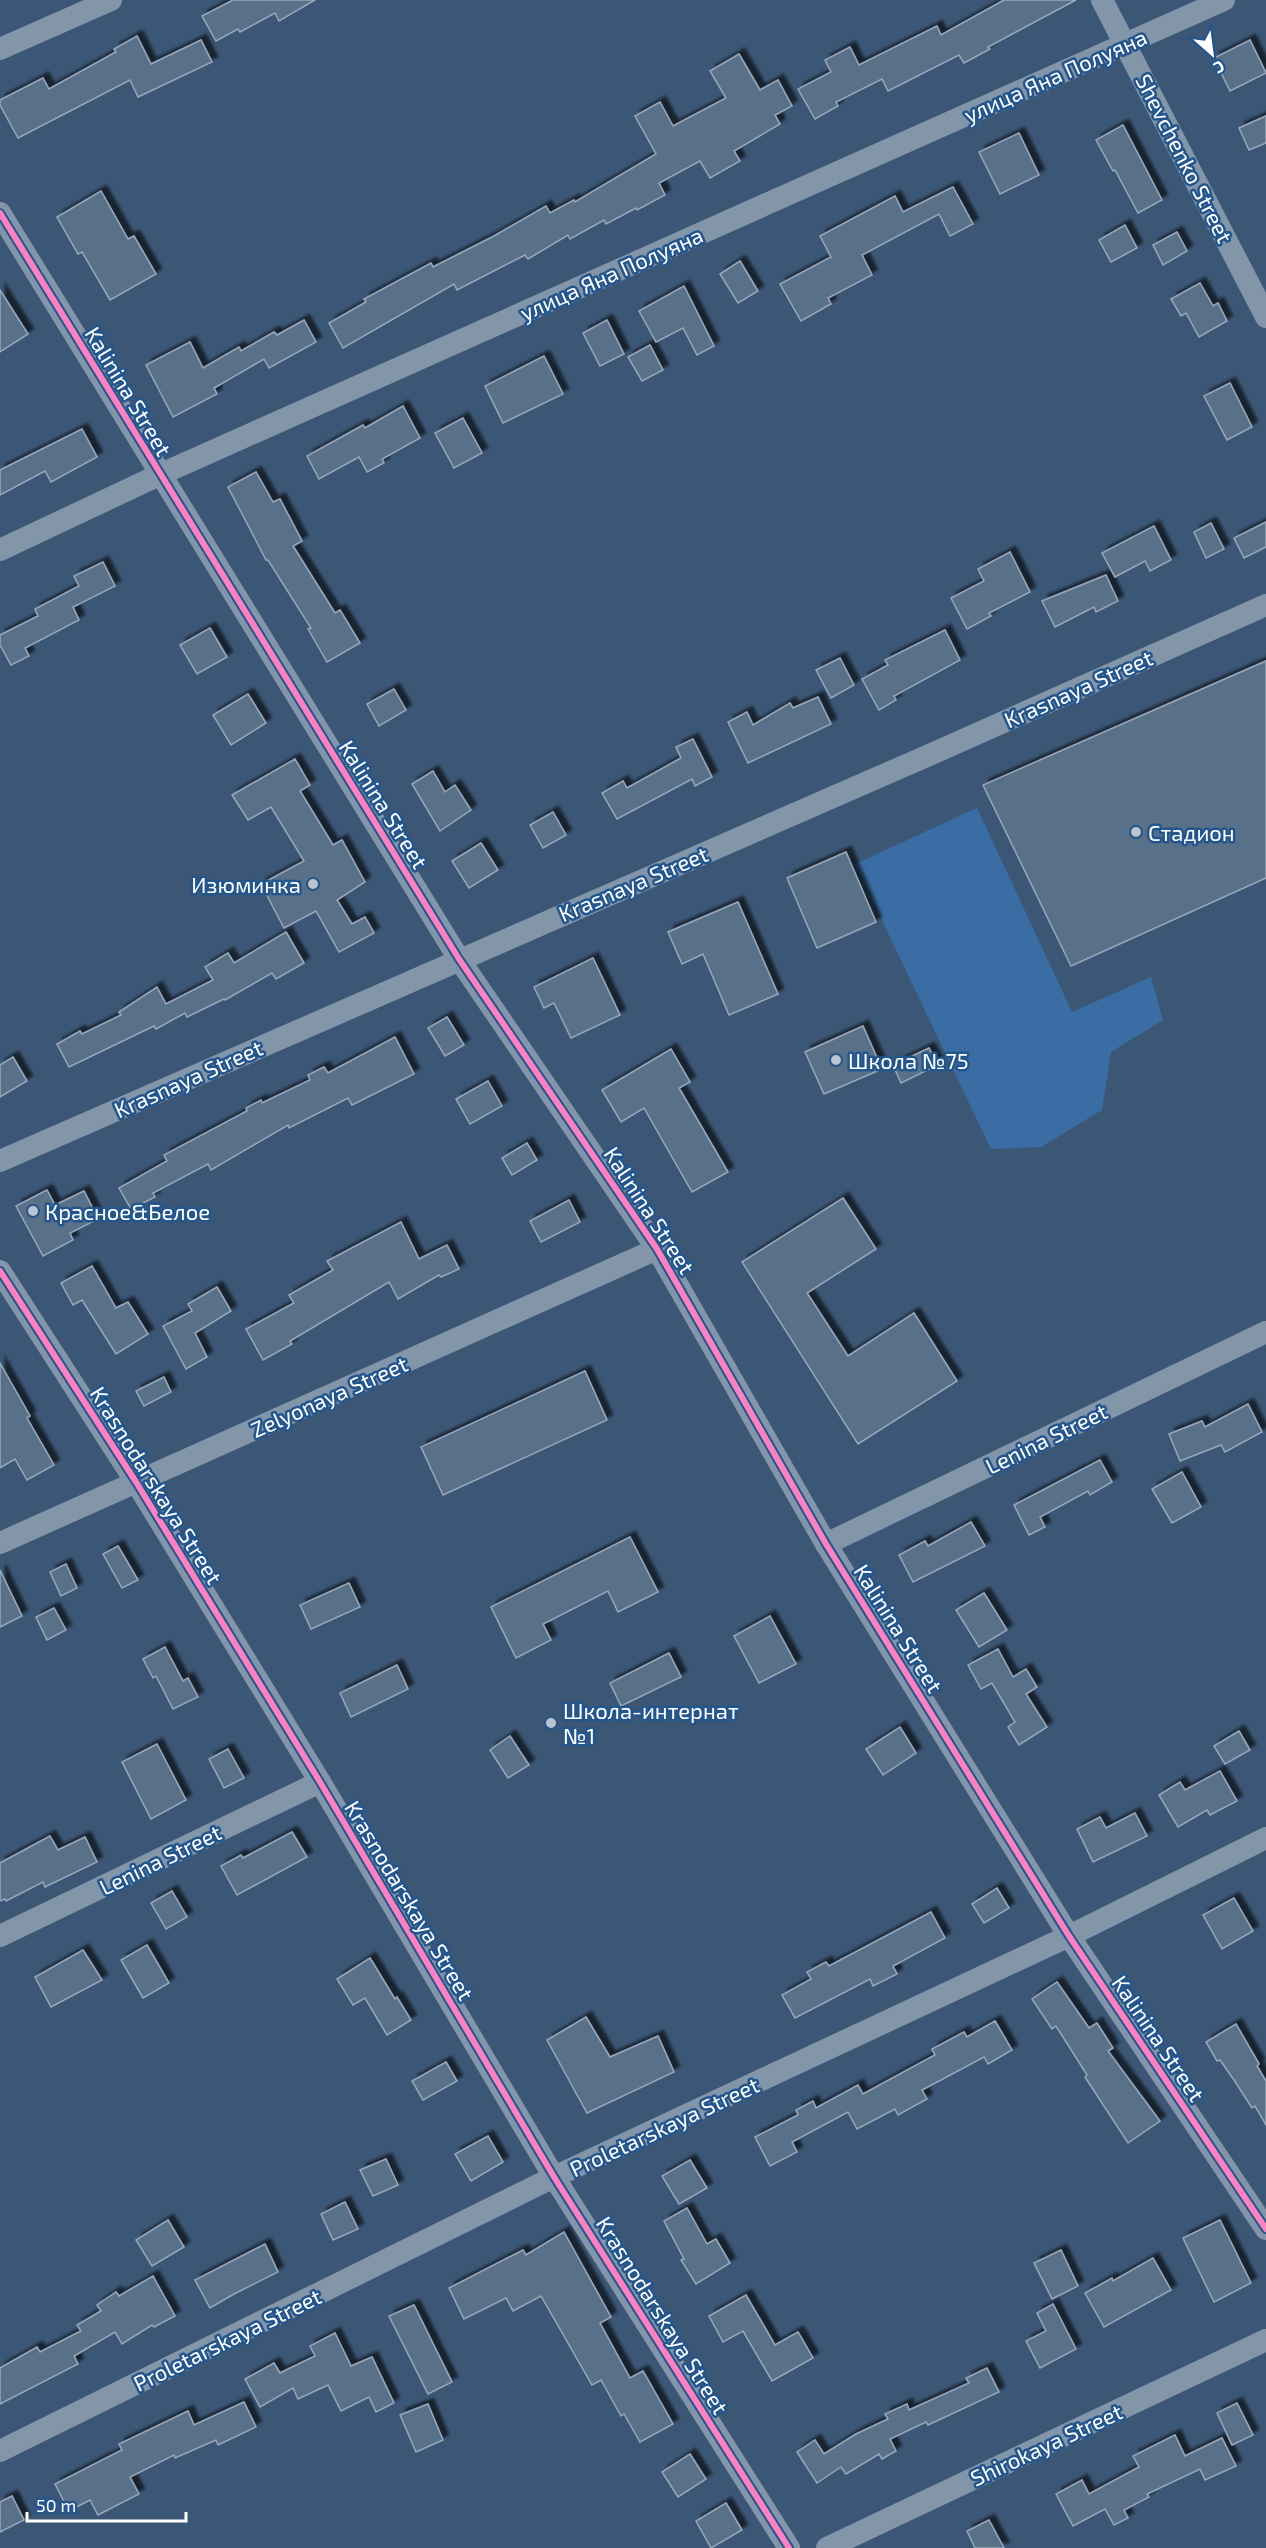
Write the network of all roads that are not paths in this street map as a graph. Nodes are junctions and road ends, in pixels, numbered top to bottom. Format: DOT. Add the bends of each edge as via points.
graph roads {
  1 [pos="111,0"];
  2 [pos="1102,0"];
  3 [pos="1224,0"];
  4 [pos="1124,44"];
  5 [pos="0,49"];
  6 [pos="0,213"];
  7 [pos="1266,316"];
  8 [pos="159,476"];
  9 [pos="0,550"];
  10 [pos="1266,605"];
  11 [pos="459,959"];
  12 [pos="0,1161"];
  13 [pos="657,1249"];
  14 [pos="0,1270"];
  15 [pos="1266,1332"];
  16 [pos="136,1482"];
  17 [pos="0,1543"];
  18 [pos="826,1544"];
  19 [pos="320,1782"];
  20 [pos="1266,1838"];
  21 [pos="0,1936"];
  22 [pos="1069,1936"];
  23 [pos="554,2177"];
  24 [pos="1266,2229"];
  25 [pos="1266,2340"];
  26 [pos="0,2451"];
  27 [pos="789,2548"];
  28 [pos="827,2548"];
  1 -- 5 [label="street"];
  2 -- 4 [label="street, Shevchenko Street"];
  3 -- 4 [label="street, улица Яна Полуяна"];
  4 -- 7 [label="street, Shevchenko Street"];
  4 -- 8 [label="street, улица Яна Полуяна"];
  6 -- 8 [label="street, Kalinina Street"];
  8 -- 9 [label="street, улица Яна Полуяна"];
  8 -- 11 [label="street, Kalinina Street"];
  10 -- 11 [label="street, Krasnaya Street"];
  11 -- 12 [label="street, Krasnaya Street"];
  11 -- 13 [label="street, Kalinina Street"];
  13 -- 16 [label="street, Zelyonaya Street"];
  13 -- 18 [label="street, Kalinina Street"];
  14 -- 16 [label="street, Krasnodarskaya Street"];
  15 -- 18 [label="street, Lenina Street"];
  16 -- 17 [label="street, Zelyonaya Street"];
  16 -- 19 [label="street, Krasnodarskaya Street"];
  18 -- 22 [label="street, Kalinina Street"];
  19 -- 21 [label="street, Lenina Street"];
  19 -- 23 [label="street, Krasnodarskaya Street"];
  20 -- 22 [label="street, Proletarskaya Street"];
  22 -- 23 [label="street, Proletarskaya Street"];
  22 -- 24 [label="street, Kalinina Street"];
  23 -- 26 [label="street, Proletarskaya Street"];
  23 -- 27 [label="street, Krasnodarskaya Street"];
  25 -- 28 [label="street, Shirokaya Street"];
}
